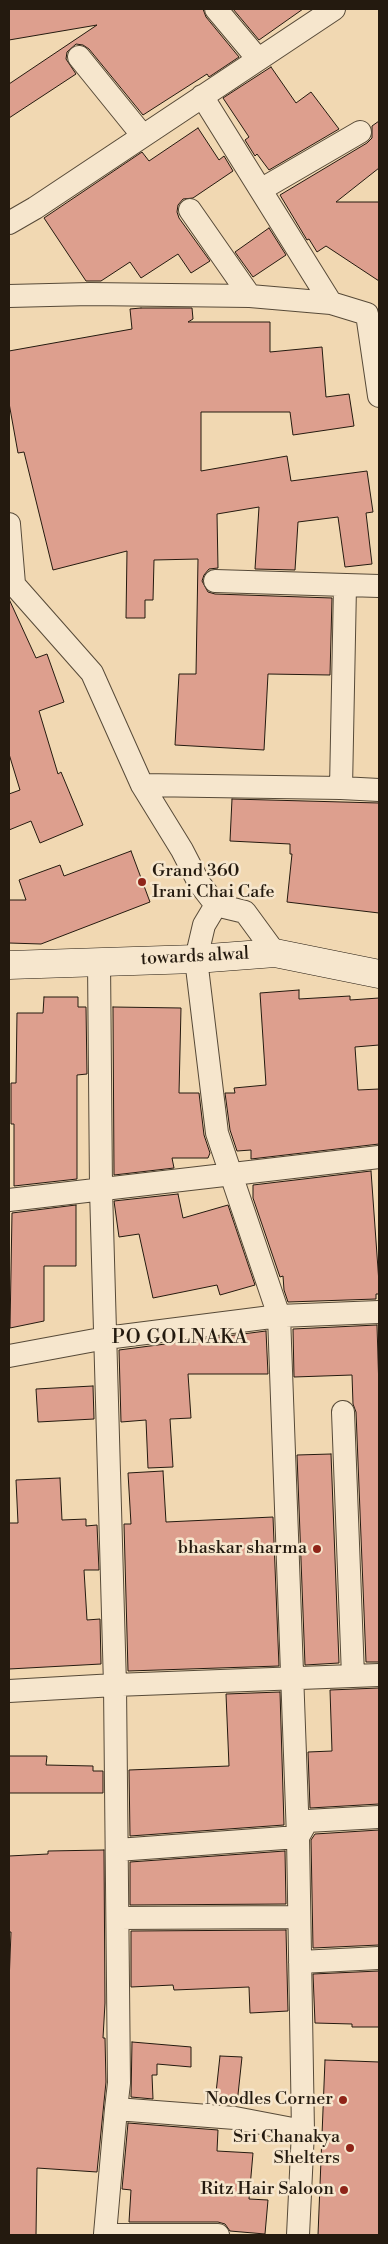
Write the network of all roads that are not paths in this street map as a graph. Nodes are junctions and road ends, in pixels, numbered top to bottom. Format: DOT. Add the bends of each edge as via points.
graph roads {
  1 [pos="216,9"];
  2 [pos="334,9"];
  3 [pos="80,57"];
  4 [pos="258,59"];
  5 [pos="202,96"];
  6 [pos="360,132"];
  7 [pos="143,136"];
  8 [pos="262,189"];
  9 [pos="190,210"];
  10 [pos="9,223"];
  11 [pos="9,296"];
  12 [pos="250,296"];
  13 [pos="331,303"];
  14 [pos="373,314"];
  15 [pos="379,396"];
  16 [pos="9,524"];
  17 [pos="215,581"];
  18 [pos="11,582"];
  19 [pos="345,586"];
  20 [pos="379,586"];
  21 [pos="142,785"];
  22 [pos="341,788"];
  23 [pos="379,790"];
  24 [pos="216,905"];
  25 [pos="275,953"];
  26 [pos="196,959"];
  27 [pos="100,961"];
  28 [pos="9,965"];
  29 [pos="379,974"];
  30 [pos="379,1157"];
  31 [pos="231,1173"];
  32 [pos="101,1189"];
  33 [pos="9,1200"];
  34 [pos="379,1312"];
  35 [pos="279,1316"];
  36 [pos="106,1338"];
  37 [pos="9,1356"];
  38 [pos="342,1412"];
  39 [pos="379,1675"];
  40 [pos="353,1676"];
  41 [pos="291,1679"];
  42 [pos="115,1685"];
  43 [pos="9,1691"];
  44 [pos="379,1817"];
  45 [pos="298,1837"];
  46 [pos="117,1850"];
  47 [pos="298,1917"];
  48 [pos="118,1918"];
  49 [pos="379,1958"];
  50 [pos="300,1962"];
  51 [pos="116,2109"];
  52 [pos="303,2131"];
  53 [pos="105,2235"];
  54 [pos="218,2235"];
  55 [pos="298,2235"];
  1 -- 4 [label="street"];
  2 -- 4 [label="street"];
  3 -- 7 [label="street"];
  4 -- 5 [label="street"];
  5 -- 7 [label="street"];
  5 -- 8 [label="street"];
  6 -- 8 [label="street"];
  7 -- 10 [label="street"];
  8 -- 13 [label="street"];
  9 -- 12 [label="street"];
  11 -- 12 [label="street"];
  12 -- 13 [label="street"];
  13 -- 14 [label="street"];
  14 -- 15 [label="street"];
  16 -- 18 [label="street"];
  17 -- 19 [label="street"];
  18 -- 21 [label="street" via="92,673"];
  19 -- 20 [label="street"];
  19 -- 22 [label="street"];
  21 -- 22 [label="street"];
  21 -- 24 [label="street" via="199,884"];
  22 -- 23 [label="street"];
  24 -- 25 [label="street" via="245,912"];
  24 -- 26 [label="street" via="204,925"];
  25 -- 26 [label="main road, towards alwal"];
  25 -- 29 [label="main road, towards alwal"];
  26 -- 27 [label="main road, towards alwal"];
  26 -- 31 [label="street" via="217,1133"];
  27 -- 28 [label="main road, towards alwal"];
  27 -- 32 [label="street"];
  30 -- 31 [label="street"];
  31 -- 32 [label="street"];
  31 -- 35 [label="street"];
  32 -- 33 [label="street"];
  32 -- 36 [label="street"];
  34 -- 35 [label="street"];
  35 -- 36 [label="street"];
  35 -- 41 [label="street"];
  36 -- 37 [label="street"];
  36 -- 42 [label="street"];
  38 -- 40 [label="street"];
  39 -- 40 [label="street"];
  40 -- 41 [label="street"];
  41 -- 42 [label="street"];
  41 -- 45 [label="street"];
  42 -- 43 [label="street"];
  42 -- 46 [label="street"];
  44 -- 45 [label="street" via="307,1821"];
  45 -- 46 [label="street"];
  45 -- 47 [label="street"];
  46 -- 48 [label="street"];
  47 -- 48 [label="street"];
  47 -- 50 [label="street"];
  48 -- 51 [label="street" via="119,2083"];
  49 -- 50 [label="street"];
  50 -- 52 [label="street"];
  51 -- 52 [label="street" via="235,2118"];
  51 -- 53 [label="street"];
  52 -- 55 [label="street"];
  53 -- 54 [label="street"];
}
